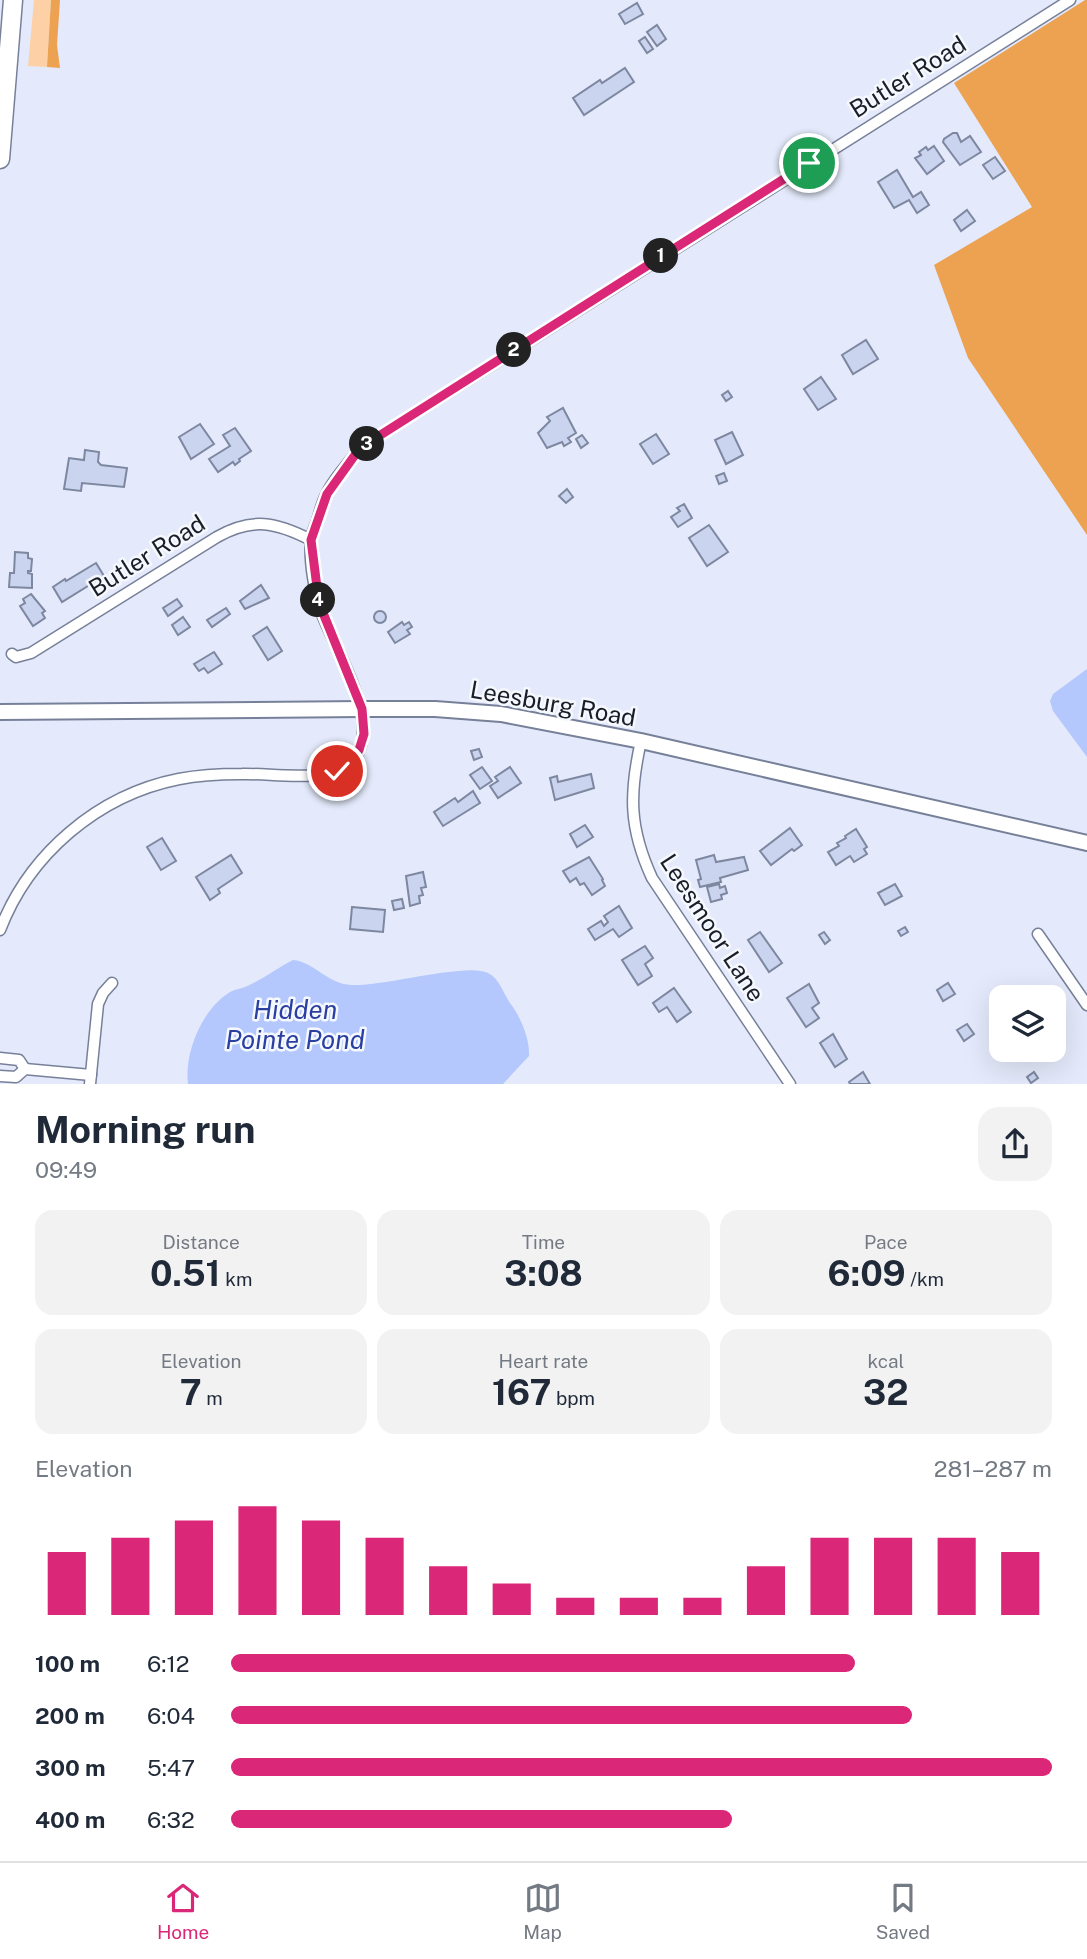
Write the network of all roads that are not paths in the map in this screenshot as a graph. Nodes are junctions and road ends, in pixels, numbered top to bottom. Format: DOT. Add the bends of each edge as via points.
graph roads {
  1 [pos="13,0"];
  2 [pos="1070,0"];
  3 [pos="0,159"];
  4 [pos="311,540"];
  5 [pos="12,654"];
  6 [pos="362,709"];
  7 [pos="0,712"];
  8 [pos="641,741"];
  9 [pos="1087,843"];
  10 [pos="0,930"];
  11 [pos="1038,934"];
  12 [pos="112,983"];
  13 [pos="1087,1005"];
  14 [pos="0,1058"];
  15 [pos="25,1069"];
  16 [pos="0,1076"];
  17 [pos="90,1080"];
  18 [pos="790,1084"];
  1 -- 3 [label="highway"];
  2 -- 4 [label="street, Butler Road" via="360,448 327,494"];
  4 -- 5 [label="street, Butler Road" via="274,525 241,525 38,649 16,657"];
  4 -- 6 [label="street, Butler Road" via="319,603"];
  6 -- 7 [label="main road, Leesburg Road"];
  6 -- 8 [label="main road, Leesburg Road" via="502,714"];
  6 -- 10 [label="street" via="364,734 359,750 334,772 179,779 118,801 83,821 35,867 10,904"];
  8 -- 9 [label="main road, Leesburg Road"];
  8 -- 18 [label="street, Leesmoor Lane" via="633,800 640,852 652,878"];
  11 -- 13 [label="street"];
  12 -- 17 [label="street" via="98,1004"];
  14 -- 15 [label="street" via="19,1060"];
  15 -- 16 [label="street" via="16,1077"];
  15 -- 17 [label="street"];
}
